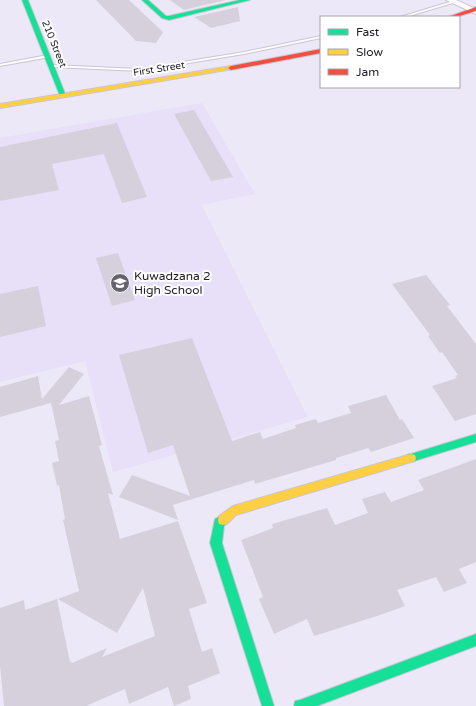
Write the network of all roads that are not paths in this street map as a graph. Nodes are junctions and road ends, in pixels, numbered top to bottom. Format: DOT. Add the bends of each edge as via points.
graph roads {
  1 [pos="25,0"];
  2 [pos="145,0"];
  3 [pos="247,0"];
  4 [pos="452,1"];
  5 [pos="475,11"];
  6 [pos="405,16"];
  7 [pos="454,16"];
  8 [pos="320,37"];
  9 [pos="320,52"];
  10 [pos="48,56"];
  11 [pos="0,65"];
  12 [pos="52,66"];
  13 [pos="63,96"];
  14 [pos="0,106"];
  15 [pos="476,438"];
  16 [pos="476,640"];
  17 [pos="268,706"];
  18 [pos="300,706"];
  1 -- 10 [label="street, 210 Street"];
  2 -- 3 [label="street" via="164,17 169,18"];
  4 -- 5 [label="street"];
  4 -- 6 [label="lane"];
  5 -- 7 [label="street"];
  8 -- 12 [label="lane" via="140,70"];
  9 -- 13 [label="street, First Street"];
  10 -- 11 [label="lane"];
  10 -- 12 [label="street, 210 Street"];
  12 -- 13 [label="street, 210 Street"];
  13 -- 14 [label="street, First Street"];
  15 -- 17 [label="street" via="233,511 219,523 216,544"];
  16 -- 18 [label="street"];
}
